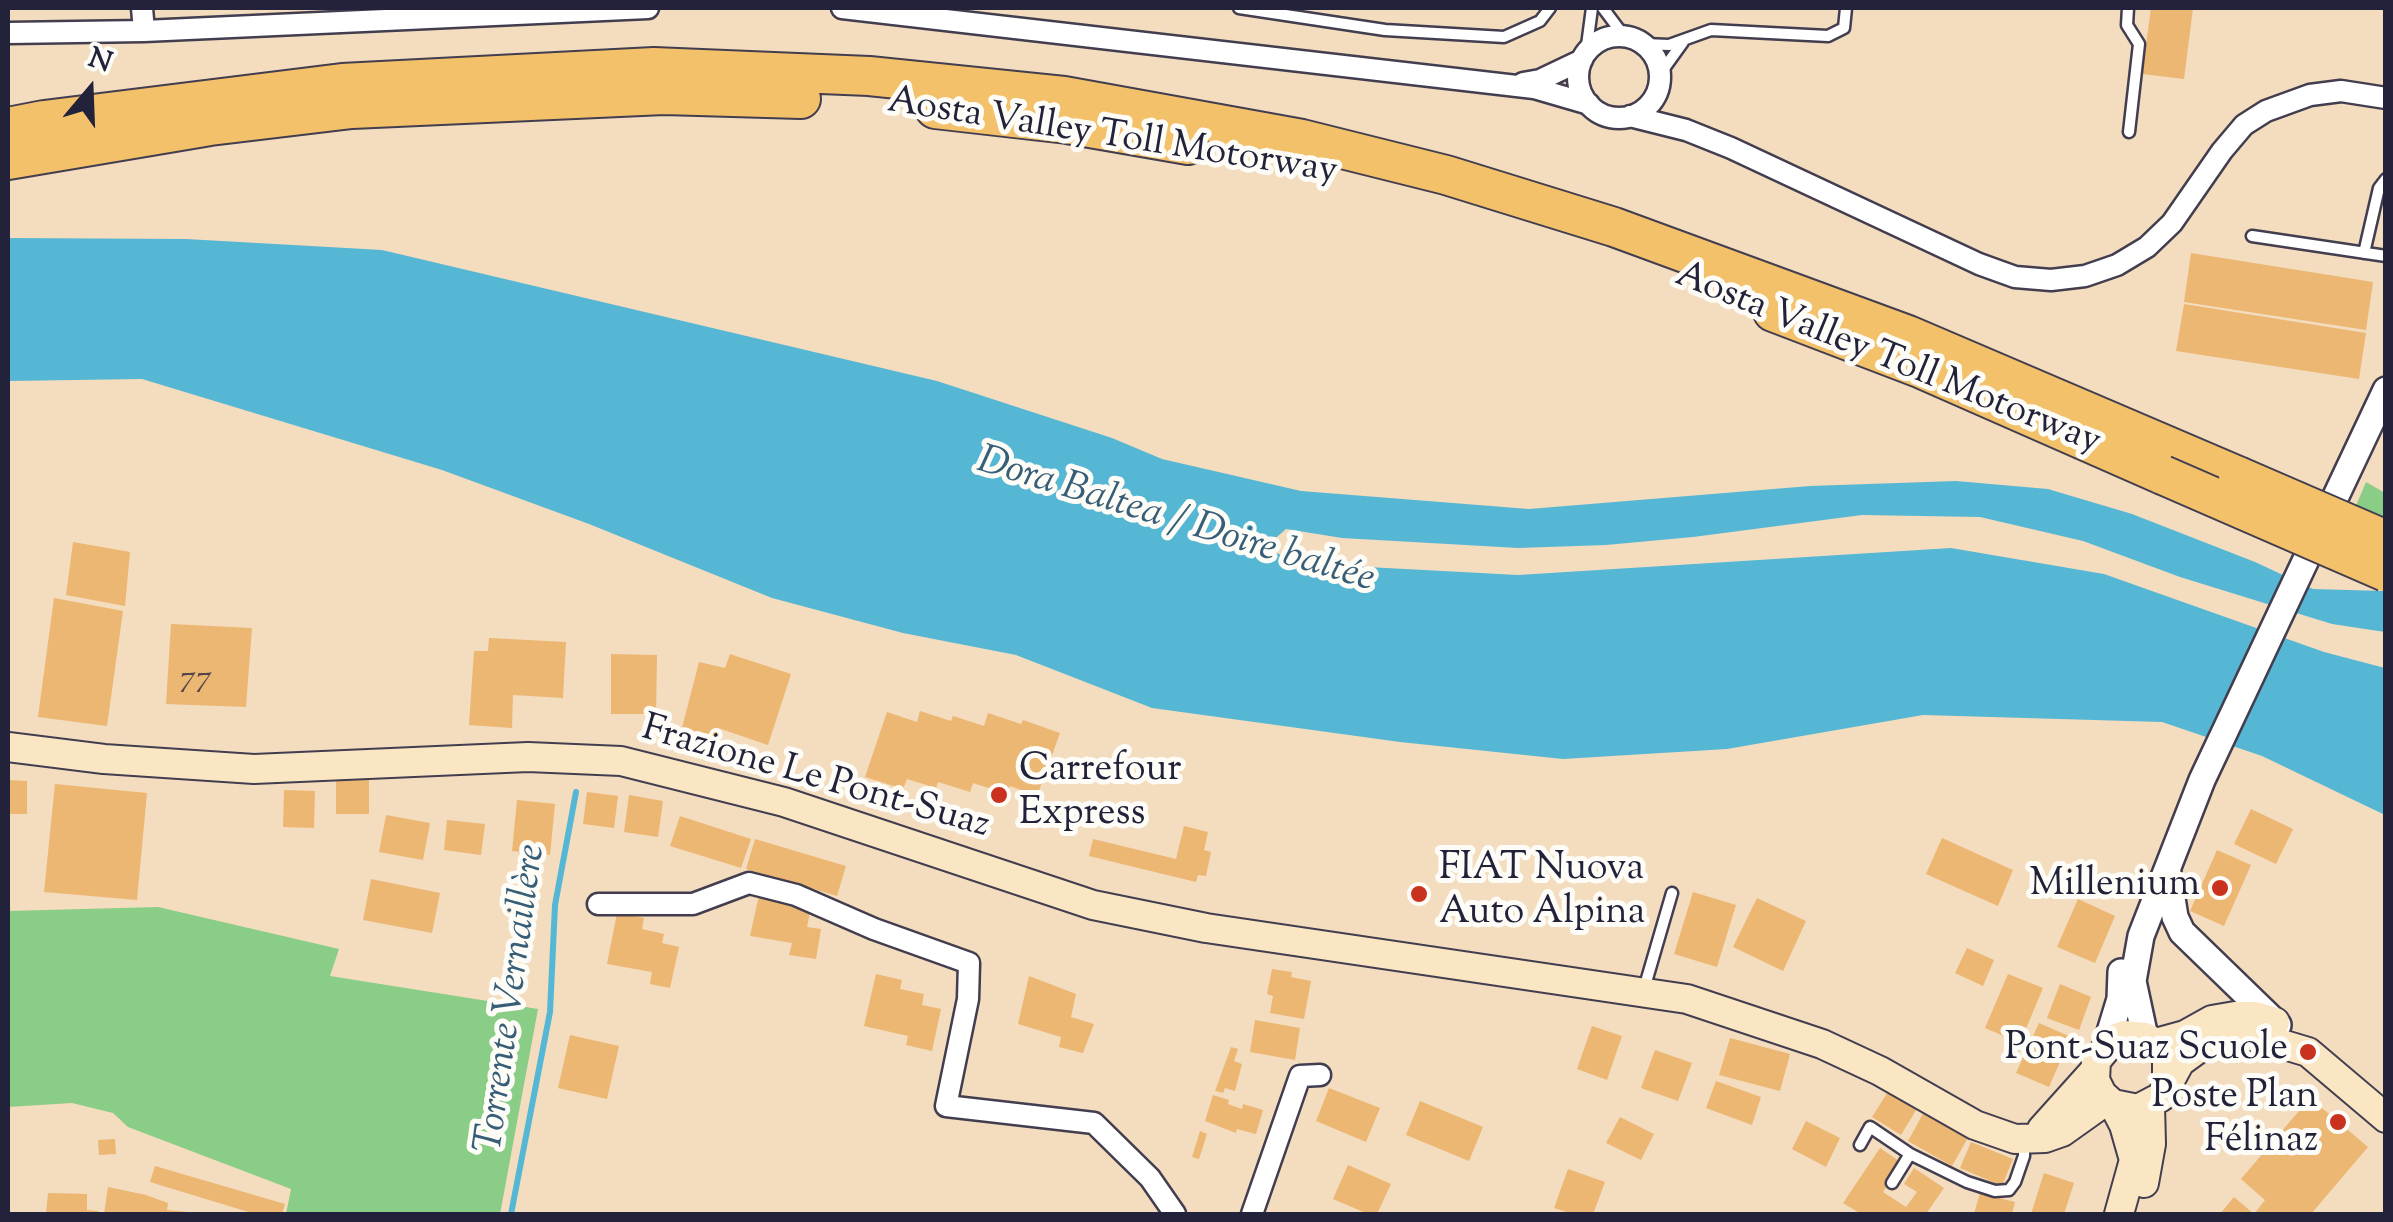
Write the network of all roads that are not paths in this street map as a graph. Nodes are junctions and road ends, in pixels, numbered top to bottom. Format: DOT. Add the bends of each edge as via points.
graph roads {
  1 [pos="142,8"];
  2 [pos="648,8"];
  3 [pos="842,8"];
  4 [pos="1238,8"];
  5 [pos="1550,8"];
  6 [pos="1592,8"];
  7 [pos="1604,8"];
  8 [pos="1846,8"];
  9 [pos="2128,8"];
  10 [pos="144,31"];
  11 [pos="8,33"];
  12 [pos="1624,36"];
  13 [pos="1683,41"];
  14 [pos="1644,44"];
  15 [pos="1584,56"];
  16 [pos="1660,79"];
  17 [pos="1496,84"];
  18 [pos="2386,98"];
  19 [pos="1589,104"];
  20 [pos="1630,116"];
  21 [pos="8,127"];
  22 [pos="2129,132"];
  23 [pos="1731,148"];
  24 [pos="8,160"];
  25 [pos="2386,178"];
  26 [pos="2252,236"];
  27 [pos="2364,253"];
  28 [pos="2386,256"];
  29 [pos="2386,390"];
  30 [pos="2386,540"];
  31 [pos="2386,572"];
  32 [pos="8,747"];
  33 [pos="2205,775"];
  34 [pos="2168,868"];
  35 [pos="1672,893"];
  36 [pos="598,904"];
  37 [pos="1644,990"];
  38 [pos="2275,1022"];
  39 [pos="2151,1040"];
  40 [pos="2308,1052"];
  41 [pos="2100,1057"];
  42 [pos="1320,1075"];
  43 [pos="2159,1095"];
  44 [pos="2110,1102"];
  45 [pos="2386,1118"];
  46 [pos="2028,1138"];
  47 [pos="1860,1146"];
  48 [pos="1910,1154"];
  49 [pos="1892,1183"];
  50 [pos="1175,1214"];
  51 [pos="1252,1214"];
  52 [pos="2119,1214"];
  53 [pos="2135,1214"];
  1 -- 10 [label="street"];
  2 -- 10 [label="street"];
  3 -- 17 [label="street"];
  4 -- 5 [label="lane" via="1385,30 1504,36 1540,21"];
  6 -- 15 [label="lane"];
  7 -- 12 [label="lane"];
  8 -- 13 [label="lane" via="1844,28 1828,36 1712,30"];
  9 -- 22 [label="lane" via="2127,26 2138,44"];
  10 -- 11 [label="street"];
  12 -- 14 [label="street"];
  12 -- 15 [label="street" via="1602,39"];
  13 -- 14 [label="lane"];
  13 -- 16 [label="lane"];
  14 -- 16 [label="street"];
  15 -- 17 [label="street" via="1540,80"];
  15 -- 19 [label="street" via="1578,76"];
  16 -- 20 [label="street" via="1650,104"];
  16 -- 23 [label="street" via="1676,112"];
  17 -- 19 [label="street"];
  18 -- 23 [label="street" via="2341,92 2266,111 2244,125 2172,224 2147,247 2084,276 2051,280 1979,264"];
  19 -- 20 [label="street" via="1608,116"];
  20 -- 23 [label="street"];
  21 -- 30 [label="highway, Aosta Valley Toll Motorway, bridge" via="342,83 654,67 868,76 1064,96 1302,139 1614,227 1908,334"];
  24 -- 31 [label="highway, Aosta Valley Toll Motorway, bridge" via="352,108 664,96 863,100 1067,124 1309,165 1627,256 1922,369"];
  25 -- 27 [label="lane"];
  26 -- 27 [label="lane"];
  27 -- 28 [label="lane"];
  29 -- 33 [label="street, bridge"];
  32 -- 37 [label="main road, Frazione Le Pont-Suaz" via="254,769 528,757 621,760 784,802 1094,905 1206,928"];
  33 -- 34 [label="street"];
  33 -- 41 [label="street" via="2180,816 2122,965 2120,999"];
  34 -- 38 [label="street" via="2182,932"];
  34 -- 39 [label="street" via="2136,961 2135,999"];
  35 -- 37 [label="lane"];
  36 -- 50 [label="street" via="693,904 749,883 969,963 946,1106 1094,1123 1150,1178"];
  37 -- 46 [label="main road, Frazione Le Pont-Suaz" via="1822,1044 1975,1125"];
  38 -- 39 [label="main road" via="2224,1018 2185,1036"];
  38 -- 40 [label="street"];
  39 -- 41 [label="main road" via="2124,1035"];
  39 -- 43 [label="main road" via="2167,1058"];
  40 -- 43 [label="main road" via="2258,1037 2216,1038 2180,1062"];
  40 -- 45 [label="main road"];
  41 -- 44 [label="main road" via="2096,1088"];
  41 -- 46 [label="main road" via="2053,1120"];
  42 -- 51 [label="street" via="1300,1076"];
  43 -- 44 [label="main road" via="2125,1109"];
  43 -- 53 [label="main road"];
  44 -- 46 [label="main road" via="2062,1132"];
  44 -- 52 [label="main road" via="2134,1160"];
  46 -- 48 [label="lane" via="2009,1190 1967,1182"];
  47 -- 48 [label="lane" via="1870,1126"];
  48 -- 49 [label="lane"];
}
